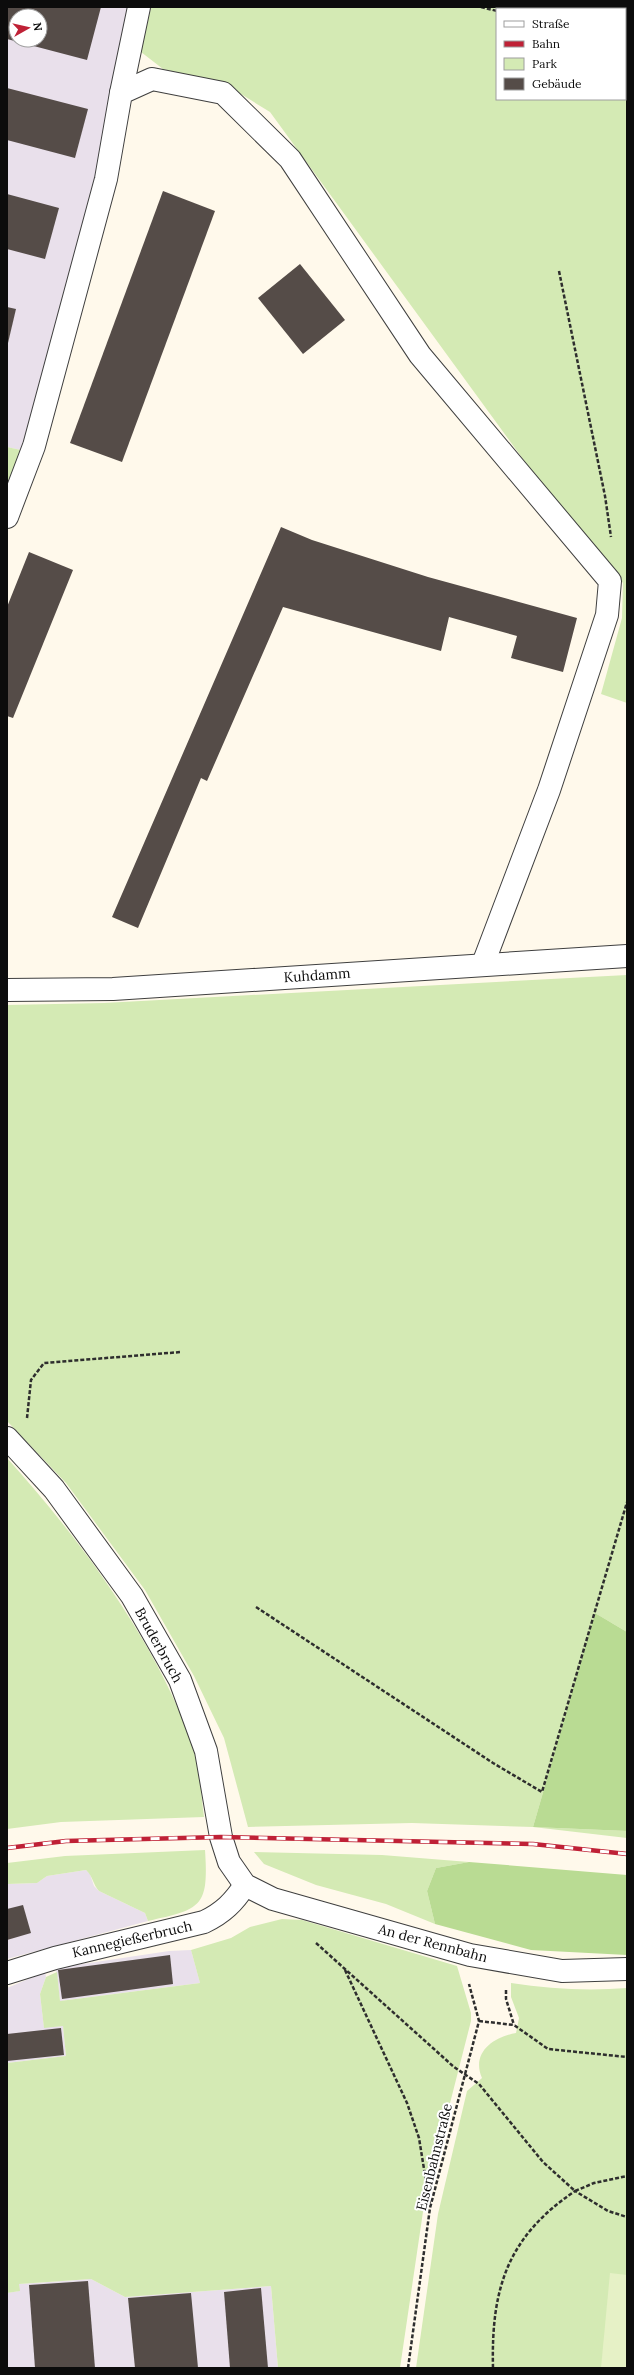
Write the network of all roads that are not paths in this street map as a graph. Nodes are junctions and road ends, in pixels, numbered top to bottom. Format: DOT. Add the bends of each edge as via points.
graph roads {
  1 [pos="139,7"];
  2 [pos="121,93"];
  3 [pos="7,516"];
  4 [pos="627,956"];
  5 [pos="482,964"];
  6 [pos="7,990"];
  7 [pos="7,1438"];
  8 [pos="245,1885"];
  9 [pos="627,1969"];
  10 [pos="7,1973"];
  1 -- 2 [label="street"];
  2 -- 3 [label="street" via="106,179 34,446"];
  2 -- 5 [label="street" via="152,79 223,93 284,153 420,355 610,582 607,615 549,790"];
  4 -- 5 [label="street, Kuhdamm"];
  5 -- 6 [label="street, Kuhdamm" via="113,989"];
  7 -- 8 [label="street, Bruderbruch" via="54,1489 132,1596 180,1680 206,1751 221,1837 229,1862"];
  8 -- 9 [label="street, An der Rennbahn" via="273,1899 470,1955 562,1971"];
  8 -- 10 [label="street, Kannegießerbruch" via="234,1901 220,1914 204,1922 55,1958"];
}
